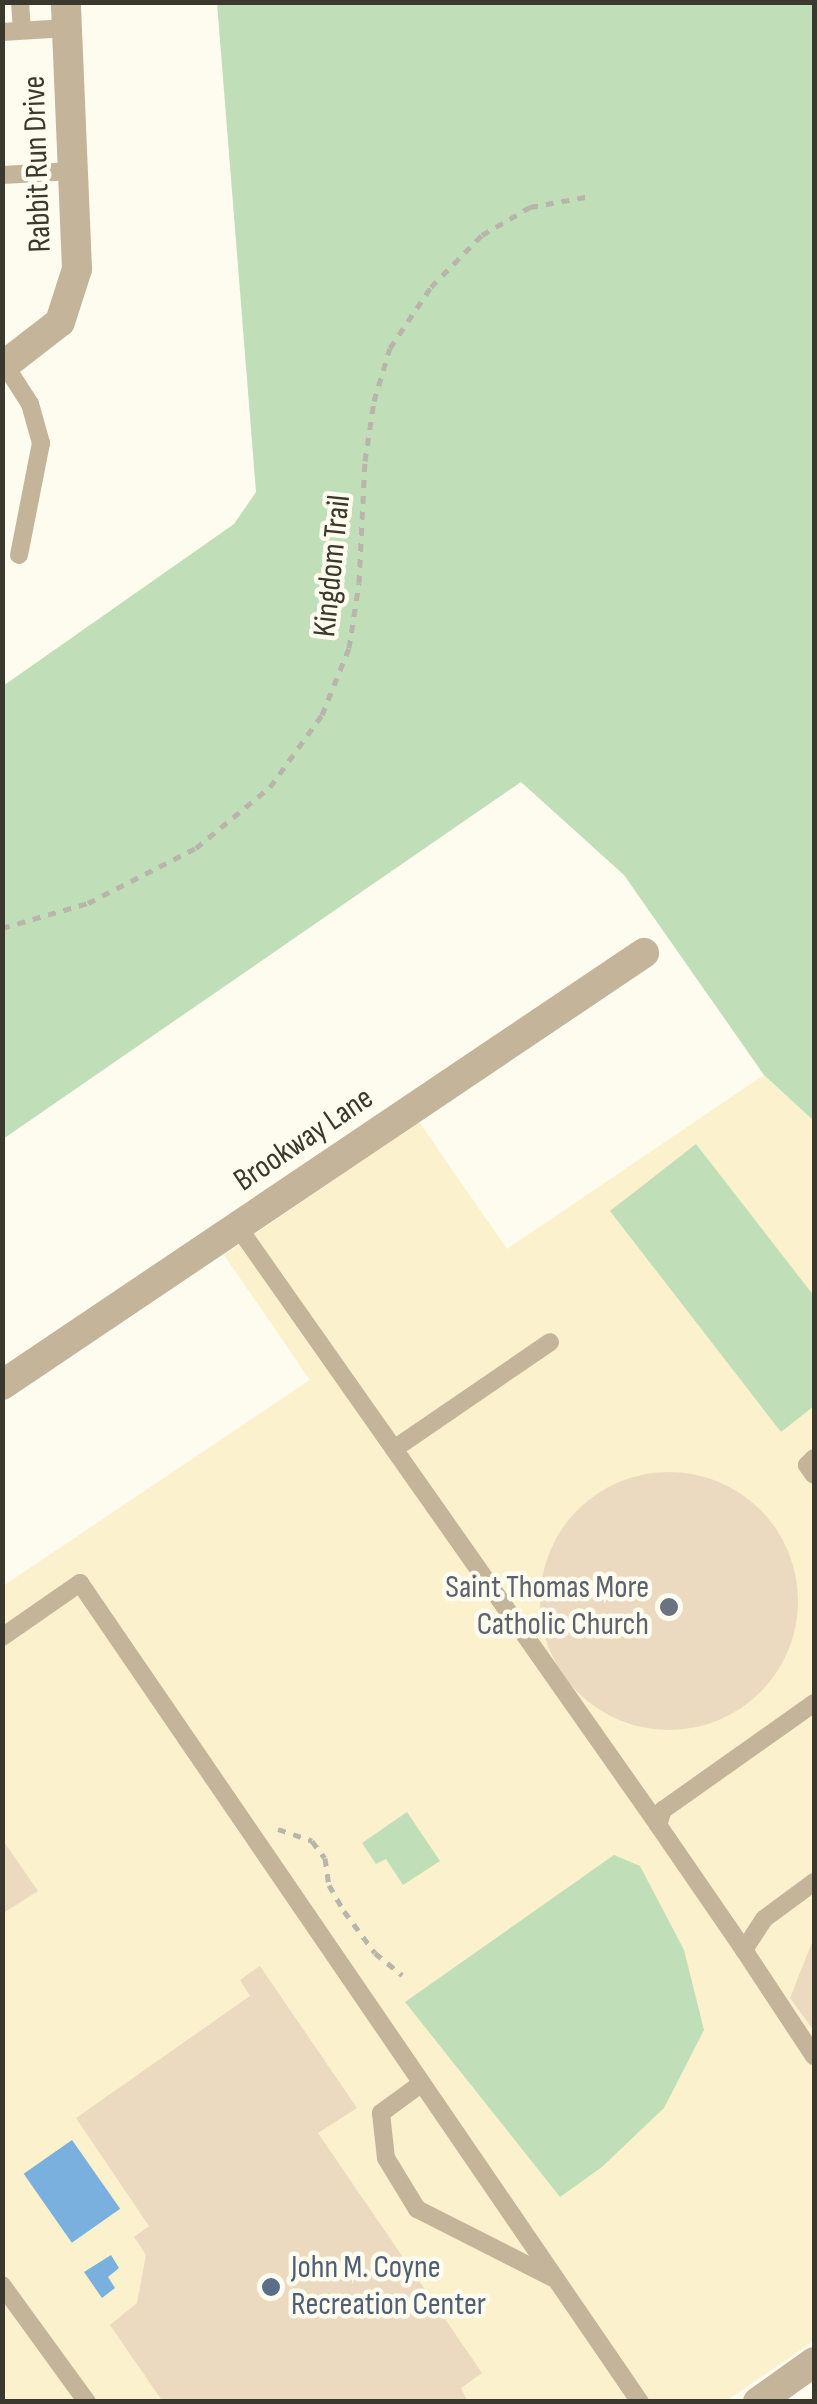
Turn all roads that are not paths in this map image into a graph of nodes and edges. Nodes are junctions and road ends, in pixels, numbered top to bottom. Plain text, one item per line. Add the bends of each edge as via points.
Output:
1 (20, 2) edge
2 (67, 15) edge
3 (12, 31) edge
4 (74, 172) junction
5 (2, 175) edge
6 (8, 363) edge
7 (19, 554) dead end
8 (644, 953) dead end
9 (238, 1227) junction
10 (550, 1342) dead end
11 (2, 1385) edge
12 (394, 1450) junction
13 (814, 1458) edge
14 (814, 1475) edge
15 (2, 1637) edge
16 (814, 1703) edge
17 (658, 1825) junction
18 (814, 1882) edge
19 (744, 1950) junction
20 (814, 2056) edge
21 (422, 2082) junction
22 (558, 2281) junction
23 (2, 2285) edge
24 (814, 2362) edge
25 (87, 2402) edge
26 (640, 2402) edge
27 (758, 2402) edge

1 - 3 lane
2 - 3 lane
2 - 4 street, Rabbit Run Drive
4 - 5 lane
4 - 6 street, Rabbit Run Drive via 77,269 60,322
6 - 7 lane via 41,443
8 - 9 street, Brookway Lane
9 - 11 street, Brookway Lane
9 - 12 lane
10 - 12 lane
12 - 17 lane
13 - 14 lane via 808,1465
15 - 21 lane via 80,1584
16 - 17 lane via 663,1810
17 - 19 lane
18 - 19 lane via 764,1919
19 - 20 lane
21 - 22 lane
21 - 22 lane via 381,2113 386,2158 417,2209
22 - 26 lane
23 - 25 lane
24 - 27 street

